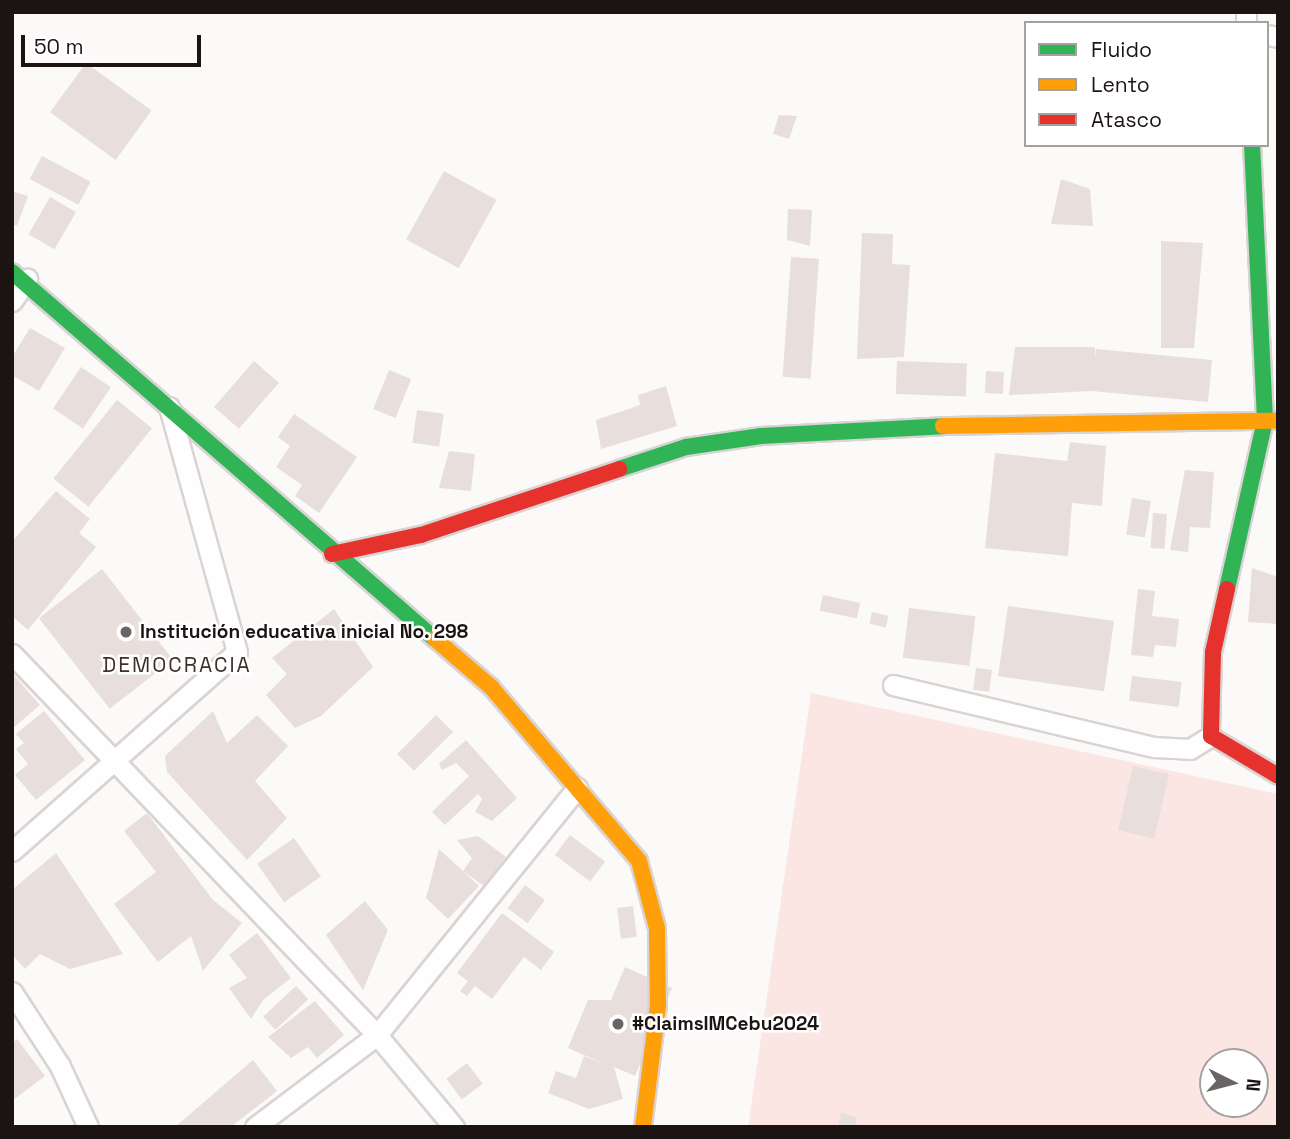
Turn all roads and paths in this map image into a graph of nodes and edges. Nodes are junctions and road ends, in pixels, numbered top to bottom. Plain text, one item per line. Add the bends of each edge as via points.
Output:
1 (1252, 147) edge
2 (19, 276) edge
3 (12, 301) edge
4 (168, 403) junction
5 (1271, 420) edge
6 (332, 554) junction
7 (12, 654) edge
8 (893, 685) dead end
9 (1212, 736) junction
10 (114, 761) junction
11 (1278, 776) edge
12 (577, 788) junction
13 (12, 851) edge
14 (12, 992) edge
15 (377, 1035) junction
16 (88, 1127) edge
17 (256, 1127) edge
18 (454, 1127) edge
19 (643, 1127) edge

1 - 5 street
2 - 3 street
2 - 4 street
4 - 6 street
4 - 10 street via 237,652
5 - 6 street via 824,428 761,436 686,447 421,535
5 - 9 street via 1213,652
6 - 12 street via 491,687
7 - 10 street
8 - 9 street via 1154,747 1190,749
9 - 11 street
10 - 13 street
10 - 15 street
12 - 15 street
12 - 19 street via 639,860 657,928 658,1005
14 - 16 street via 60,1066
15 - 17 street
15 - 18 street

